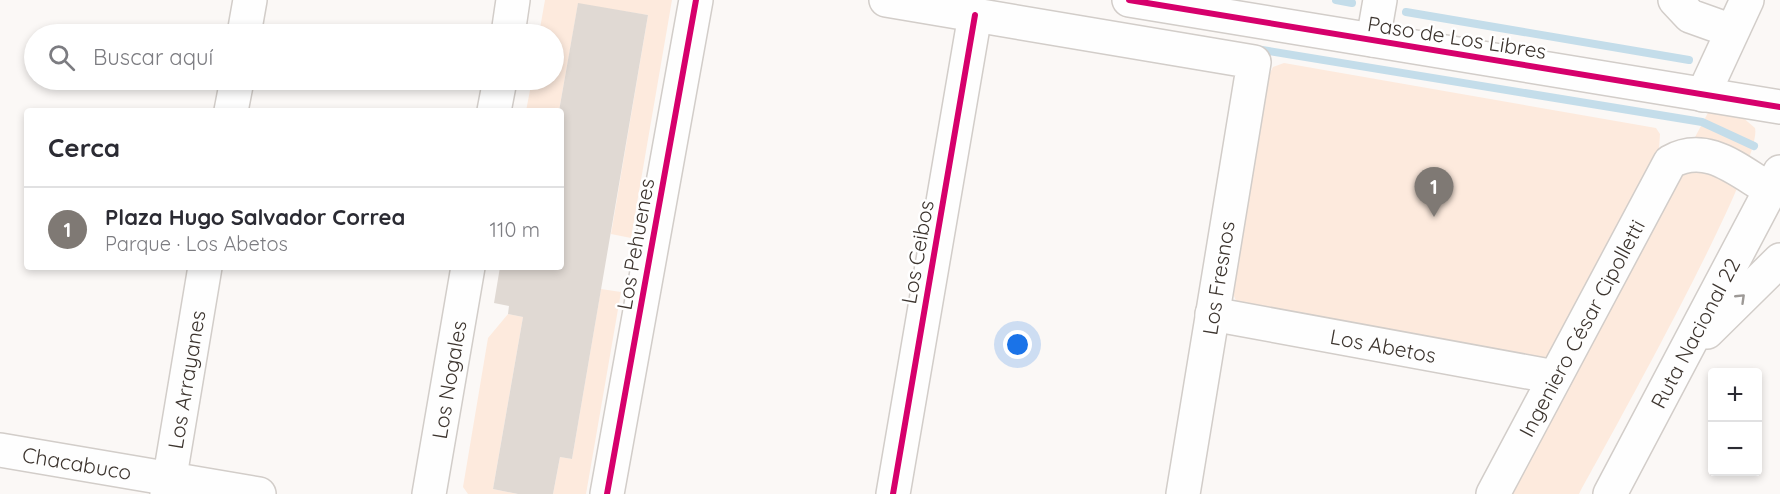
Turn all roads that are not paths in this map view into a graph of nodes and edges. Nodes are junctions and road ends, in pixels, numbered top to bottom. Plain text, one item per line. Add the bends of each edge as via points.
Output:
1 (250, 0) edge
2 (513, 0) edge
3 (696, 0) edge
4 (886, 0) edge
5 (1129, 0) edge
6 (1380, 0) edge
7 (1676, 0) edge
8 (1747, 0) edge
9 (975, 15) junction
10 (246, 24) edge
11 (509, 24) edge
12 (1732, 31) junction
13 (1373, 40) junction
14 (235, 90) edge
15 (498, 90) edge
16 (1703, 94) junction
17 (1780, 107) edge
18 (232, 108) edge
19 (495, 108) edge
20 (1775, 181) edge
21 (1780, 260) edge
22 (205, 270) edge
23 (467, 270) edge
24 (1212, 314) junction
25 (1684, 354) junction
26 (1555, 377) junction
27 (0, 450) edge
28 (169, 486) edge
29 (259, 494) edge
30 (429, 494) edge
31 (607, 494) edge
32 (893, 494) edge
33 (1183, 494) edge
34 (1493, 494) edge
35 (1610, 494) edge

1 - 10 main road
2 - 11 main road
3 - 31 main road, Los Pehuenes
4 - 9 main road
5 - 13 main road, Paso de Los Libres
6 - 13 main road
7 - 12 main road via 1690,16
8 - 12 main road
9 - 24 main road, Los Fresnos via 1254,62
9 - 32 main road, Los Ceibos
12 - 16 main road
13 - 16 main road, Paso de Los Libres
14 - 18 main road
15 - 19 main road
16 - 17 main road, Paso de Los Libres
20 - 25 main road, Ruta Nacional 22
20 - 26 main road, Ingeniero César Cipolletti via 1697,153 1670,162
25 -> 21 main road
22 - 28 main road, Los Arrayanes
23 - 30 main road, Los Nogales
24 - 26 main road, Los Abetos
24 - 33 main road, Los Fresnos
25 - 35 main road, Ruta Nacional 22
26 - 34 main road, Ingeniero César Cipolletti
27 - 28 main road, Chacabuco
28 - 29 main road, Chacabuco

